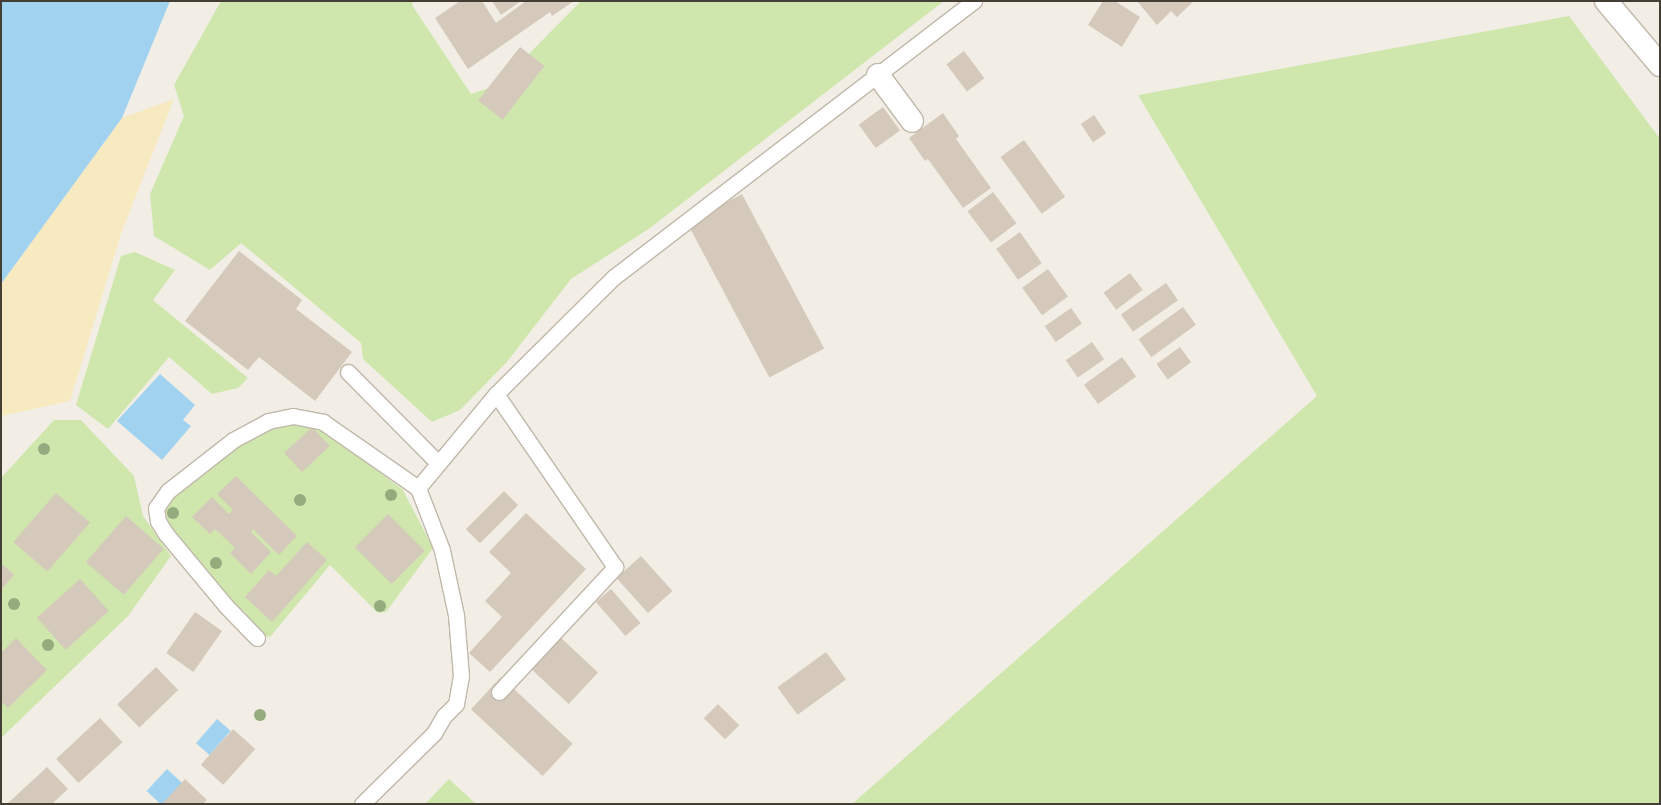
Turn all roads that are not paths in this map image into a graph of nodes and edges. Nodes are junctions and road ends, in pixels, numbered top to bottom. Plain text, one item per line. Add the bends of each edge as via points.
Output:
1 (974, 1) edge
2 (1606, 1) edge
3 (1660, 65) edge
4 (878, 74) junction
5 (912, 121) dead end
6 (348, 372) dead end
7 (496, 394) junction
8 (438, 463) junction
9 (418, 488) junction
10 (257, 638) dead end
11 (500, 692) dead end
12 (362, 804) edge

1 - 4 lane
2 - 3 street
4 - 5 street
4 - 7 lane via 614,278
6 - 8 lane
7 - 8 lane
7 - 11 lane via 615,567
8 - 9 lane
9 - 10 lane via 323,422 293,416 268,421 233,440 168,491 156,508 158,521 226,606
9 - 12 lane via 442,550 456,615 461,676 456,704 444,716 434,733

